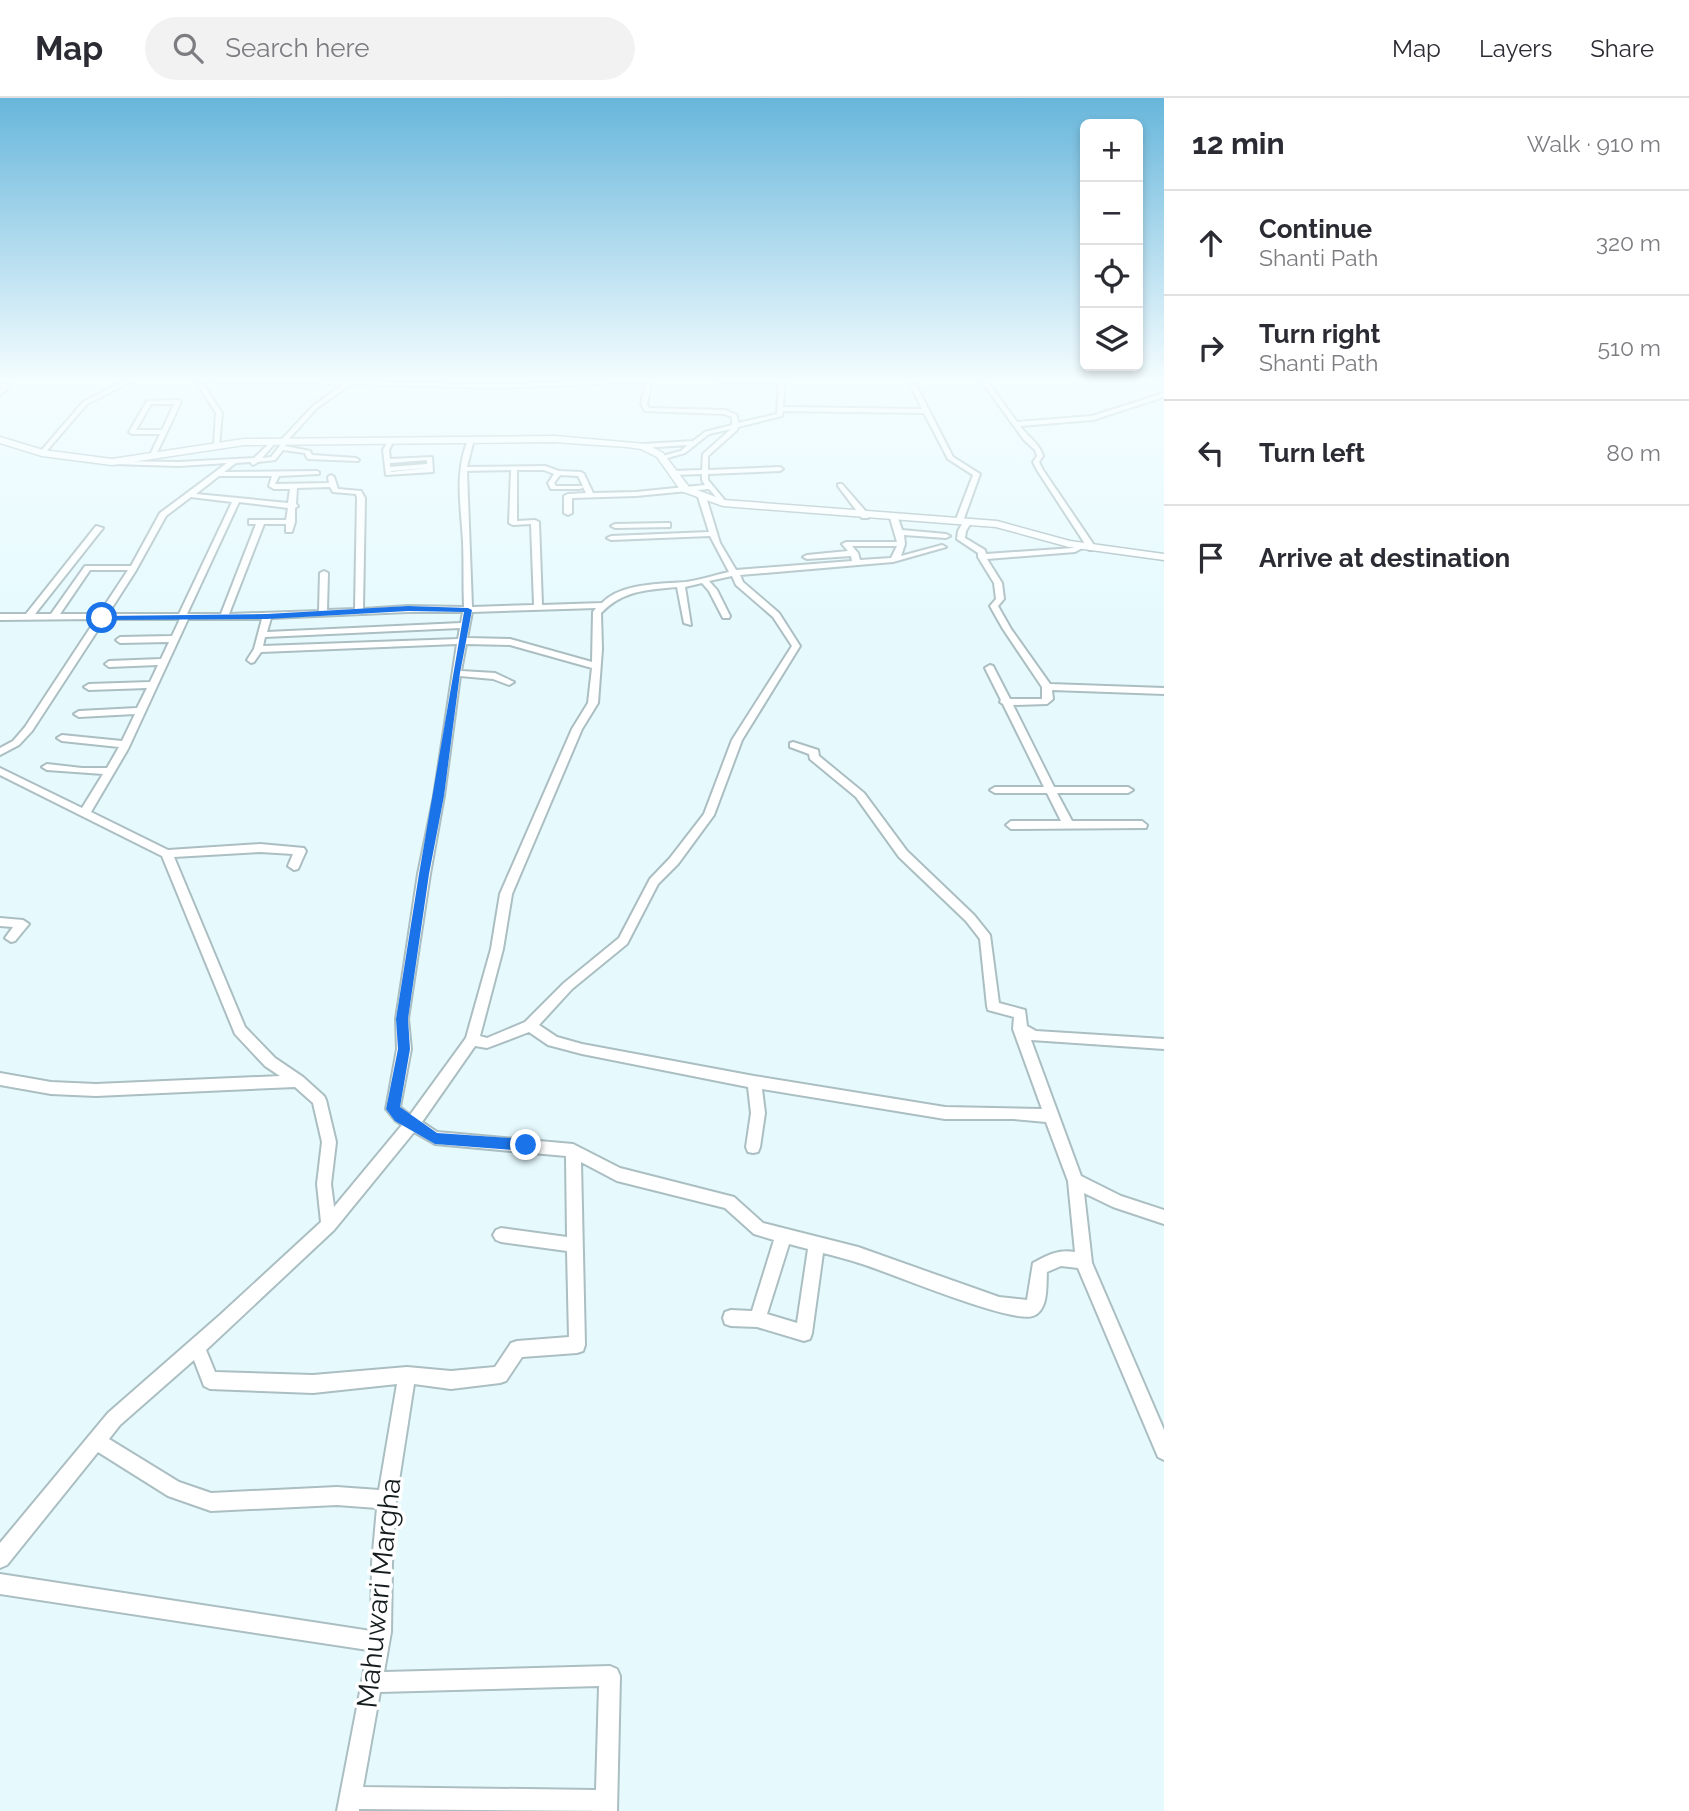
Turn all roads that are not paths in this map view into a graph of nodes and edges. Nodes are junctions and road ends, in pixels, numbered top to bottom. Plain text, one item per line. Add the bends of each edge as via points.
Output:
1 (88, 459) edge
2 (136, 459) edge
3 (265, 459) edge
4 (317, 459) edge
5 (386, 459) edge
6 (423, 459) edge
7 (429, 459) edge
8 (466, 459) edge
9 (665, 459) edge
10 (705, 459) edge
11 (952, 459) edge
12 (1038, 459) edge
13 (256, 460) junction
14 (356, 460) dead end
15 (112, 462) junction
16 (233, 462) junction
17 (386, 465) junction
18 (499, 468) junction
19 (514, 468) junction
20 (463, 469) junction
21 (780, 469) dead end
22 (704, 472) junction
23 (317, 473) dead end
24 (558, 473) junction
25 (673, 473) junction
26 (220, 474) junction
27 (243, 474) junction
28 (277, 474) junction
29 (496, 481) dead end
30 (840, 485) dead end
31 (294, 486) junction
32 (709, 487) junction
33 (685, 489) junction
34 (589, 491) junction
35 (190, 495) junction
36 (702, 497) junction
37 (236, 501) junction
38 (723, 503) junction
39 (294, 506) junction
40 (568, 513) dead end
41 (533, 514) dead end
42 (662, 515) dead end
43 (513, 516) junction
44 (865, 516) junction
45 (894, 518) junction
46 (252, 522) dead end
47 (261, 522) junction
48 (963, 522) junction
49 (667, 525) junction
50 (615, 526) dead end
51 (99, 528) dead end
52 (900, 532) junction
53 (712, 534) junction
54 (671, 536) junction
55 (946, 536) dead end
56 (611, 538) dead end
57 (901, 544) junction
58 (800, 547) dead end
59 (942, 547) dead end
60 (1087, 547) junction
61 (854, 553) junction
62 (807, 557) junction
63 (982, 557) junction
64 (1164, 557) edge
65 (893, 560) junction
66 (857, 564) junction
67 (133, 568) junction
68 (809, 569) junction
69 (324, 573) dead end
70 (735, 573) junction
71 (704, 580) junction
72 (680, 584) junction
73 (604, 605) junction
74 (538, 607) junction
75 (468, 610) junction
76 (355, 612) junction
77 (324, 614) junction
78 (224, 616) junction
79 (267, 616) junction
80 (726, 616) dead end
81 (0, 617) edge
82 (184, 617) junction
83 (28, 618) junction
84 (53, 618) junction
85 (102, 618) junction
86 (688, 623) dead end
87 (467, 625) junction
88 (346, 631) junction
89 (263, 635) junction
90 (175, 639) junction
91 (120, 640) dead end
92 (463, 641) junction
93 (342, 645) junction
94 (258, 649) junction
95 (251, 660) dead end
96 (164, 662) junction
97 (108, 664) dead end
98 (596, 666) junction
99 (990, 668) dead end
100 (456, 673) junction
101 (509, 682) dead end
102 (154, 685) junction
103 (89, 687) dead end
104 (1047, 687) junction
105 (1164, 691) edge
106 (1005, 702) junction
107 (142, 711) junction
108 (79, 714) dead end
109 (62, 738) dead end
110 (124, 744) junction
111 (793, 745) dead end
112 (0, 752) edge
113 (47, 766) dead end
114 (0, 771) edge
115 (109, 771) junction
116 (1051, 789) junction
117 (995, 790) dead end
118 (1128, 790) dead end
119 (85, 812) junction
120 (1011, 825) dead end
121 (1068, 825) junction
122 (1142, 825) dead end
123 (167, 854) junction
124 (294, 866) dead end
125 (0, 922) edge
126 (11, 937) dead end
127 (530, 1026) junction
128 (1020, 1030) junction
129 (472, 1040) junction
130 (1164, 1044) edge
131 (0, 1079) edge
132 (298, 1081) junction
133 (754, 1082) junction
134 (1053, 1116) junction
135 (412, 1124) junction
136 (753, 1147) dead end
137 (573, 1150) junction
138 (1075, 1181) junction
139 (1164, 1217) edge
140 (329, 1225) junction
141 (784, 1234) junction
142 (501, 1235) dead end
143 (817, 1244) junction
144 (574, 1245) junction
145 (1084, 1263) junction
146 (731, 1318) dead end
147 (757, 1319) junction
148 (196, 1346) junction
149 (407, 1375) junction
150 (98, 1442) junction
151 (1164, 1451) edge
152 (387, 1500) junction
153 (0, 1558) edge
154 (0, 1584) edge
155 (379, 1642) junction
156 (374, 1682) junction
157 (349, 1805) edge
158 (606, 1806) edge

1 - 15 street
2 - 15 street
3 - 13 street
4 - 14 street
5 - 17 street
6 - 17 street
7 - 17 street via 431,471 387,474
8 - 20 street
9 - 25 street
10 - 22 street
11 - 48 street via 977,474
12 - 60 street via 1036,463
13 - 16 street
13 - 27 street
15 - 16 street
16 - 26 street
18 - 19 street
18 - 20 street
18 - 29 street
19 - 24 street via 545,468
19 - 43 street
20 - 75 street
21 - 22 street
22 - 25 street
22 - 32 street
23 - 28 street
24 - 34 street via 581,474
24 - 34 street via 553,488
25 - 33 street
26 - 27 street
26 - 35 street
27 - 28 street
28 - 31 street via 271,485
30 - 44 street
31 - 39 street
31 - 76 street via 359,492
32 - 33 street
32 - 38 street
33 - 34 street
33 - 36 street
34 - 40 street via 568,496
35 - 37 street
35 - 67 street via 163,515
36 - 38 street
36 - 53 street
37 - 39 street
37 - 82 street
38 - 44 street
39 - 47 street via 290,526
41 - 43 street
42 - 49 street
43 - 74 street via 513,523 535,522
44 - 45 street
45 - 48 street
45 - 52 street
46 - 47 street
47 - 78 street
48 - 60 street via 1009,527
48 - 63 street via 961,539 978,548
49 - 50 street
49 - 54 street
51 - 83 street
52 - 55 street
52 - 57 street
53 - 54 street
53 - 70 street
54 - 56 street
57 - 61 street via 846,544
57 - 65 street
58 - 62 street
59 - 65 street
60 - 63 street
60 - 64 street
61 - 62 street
61 - 66 street
62 - 68 street
63 - 104 street via 998,583 1000,599 994,606
65 - 66 street
66 - 68 street
67 - 84 street via 88,568
67 - 85 street
68 - 70 street
69 - 77 street
70 - 71 street
70 - 127 street via 739,583 786,627 796,646 792,655 737,740 709,815 654,882 623,941 568,986
71 - 72 street
71 - 80 street
72 - 73 street via 625,592
72 - 86 street
73 - 74 street
73 - 98 street via 597,612
74 - 75 street
75 - 76 street
75 - 87 street
76 - 77 street
76 - 88 street
77 - 79 street
78 - 79 street
78 - 82 street
79 - 89 street
81 - 83 street
82 - 85 street
82 - 90 street
83 - 84 street
84 - 85 street
85 - 112 street via 29,729
87 - 88 street
87 - 92 street
88 - 89 street
88 - 93 street
89 - 94 street
90 - 91 street
90 - 96 street
92 - 93 street
92 - 98 street via 522,644
92 - 100 street
93 - 94 street
94 - 95 street
96 - 97 street
96 - 102 street
98 - 129 street via 593,703 577,729 506,894 497,949
99 - 106 street
100 - 101 street via 495,676
100 - 135 street via 402,1019 404,1049 393,1109
102 - 103 street
102 - 107 street
104 - 105 street
104 - 106 street via 1045,702
106 - 116 street
107 - 108 street
107 - 110 street
109 - 110 street
110 - 115 street
111 - 128 street via 814,752 814,758 860,795 903,854 986,938 993,1006 1020,1014
113 - 115 street
114 - 119 street
115 - 119 street
116 - 117 street
116 - 118 street
116 - 121 street
119 - 123 street
120 - 121 street
121 - 122 street
123 - 124 street via 260,848 300,851
123 - 132 street via 240,1030 270,1062
125 - 126 street via 23,924
127 - 129 street via 487,1043
127 - 133 street via 553,1041 582,1049
128 - 130 street via 1035,1036
128 - 134 street
129 - 135 street
131 - 132 street via 96,1090
132 - 140 street via 319,1100 329,1142 324,1184
133 - 134 street via 945,1113
133 - 136 street via 758,1113
134 - 138 street
135 - 137 street via 435,1138
135 - 140 street
137 - 141 street via 617,1174 729,1202 760,1229
137 - 144 street
138 - 139 street
138 - 145 street
140 - 148 street
141 - 143 street
141 - 147 street
142 - 144 street
143 - 145 street via 999,1305 1031,1309 1037,1301 1039,1268 1070,1256
143 - 147 street via 804,1332
144 - 149 street via 577,1345 517,1349 500,1376 451,1380
145 - 151 street
146 - 147 street
148 - 149 street via 211,1380 313,1384
148 - 150 street via 114,1419
149 - 152 street, Mahuwari Margha
150 - 152 street via 174,1490 211,1502 337,1496
150 - 153 street
152 - 155 street, Mahuwari Margha
154 - 155 street
155 - 156 street, Mahuwari Margha
156 - 157 street, Mahuwari Margha
156 - 158 street via 610,1676
157 - 158 street

